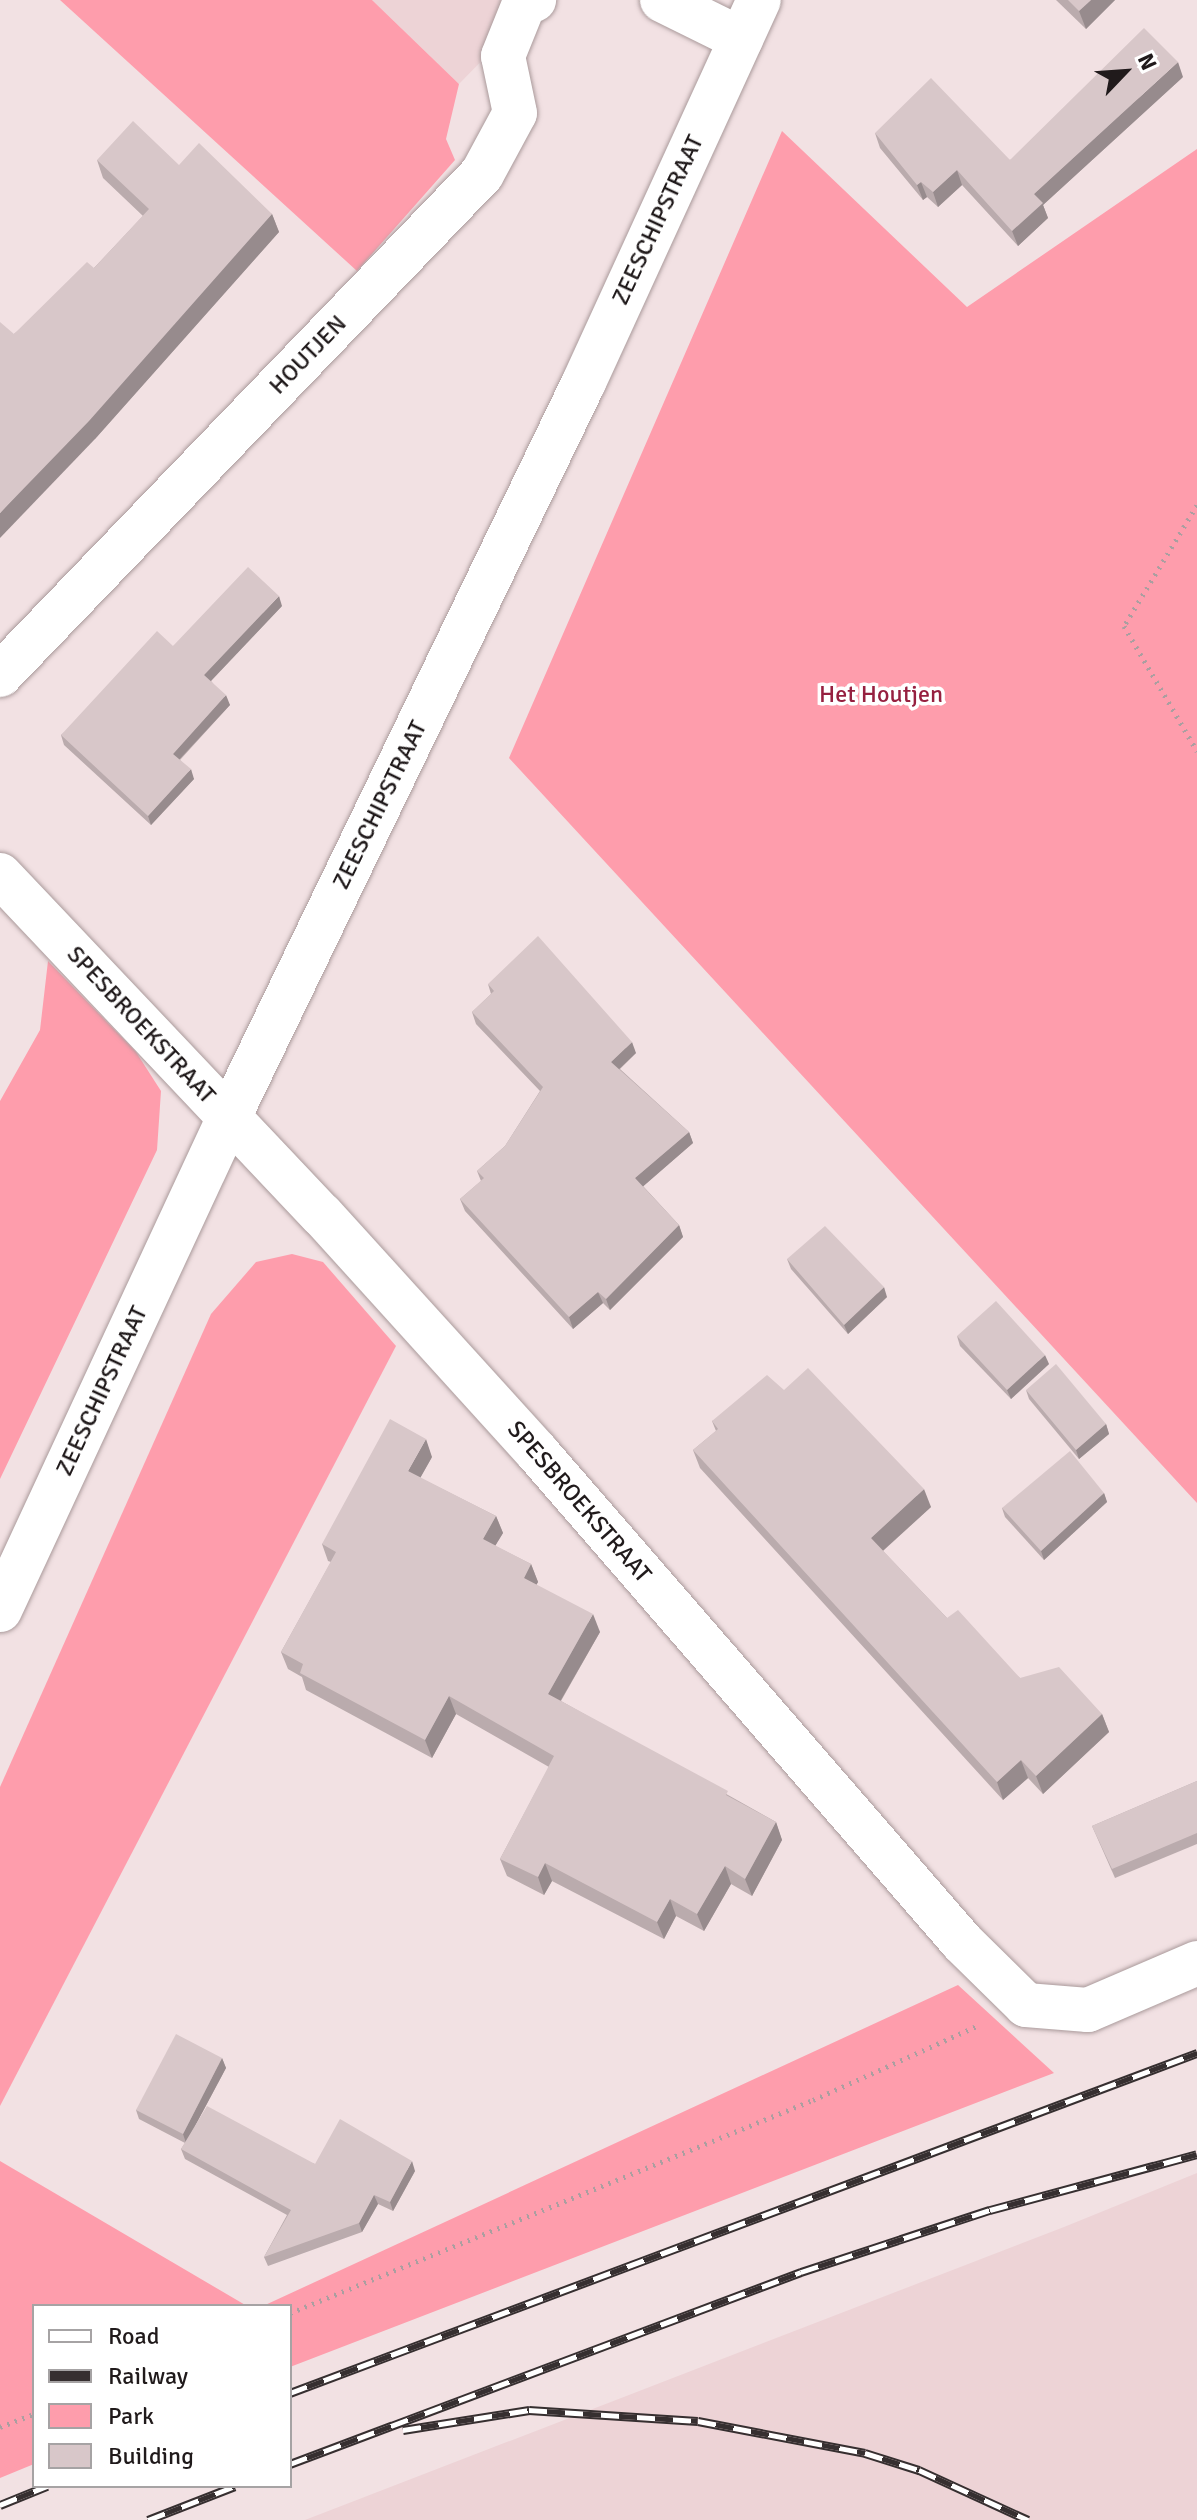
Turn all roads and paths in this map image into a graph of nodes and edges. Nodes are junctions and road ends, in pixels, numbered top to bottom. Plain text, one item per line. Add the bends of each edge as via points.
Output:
1 (534, 0) edge
2 (662, 0) edge
3 (759, 0) edge
4 (741, 39) junction
5 (1197, 505) edge
6 (0, 675) edge
7 (1197, 751) edge
8 (0, 875) edge
9 (229, 1117) junction
10 (0, 1610) edge
11 (1197, 1963) edge
12 (1026, 2005) junction
13 (292, 2312) edge
14 (32, 2415) edge
15 (0, 2427) edge

1 - 6 street, HOUTJEN via 524,4 503,56 515,113 482,174
2 - 4 street
3 - 4 street, ZEESCHIPSTRAAT
4 - 9 street, ZEESCHIPSTRAAT via 584,382
5 - 7 path via 1124,626
8 - 9 street, SPESBROEKSTRAAT
9 - 10 street, ZEESCHIPSTRAAT
9 - 12 street, SPESBROEKSTRAAT via 536,1451 962,1942
11 - 12 street via 1088,2010
12 - 13 path via 813,2100
14 - 15 path

